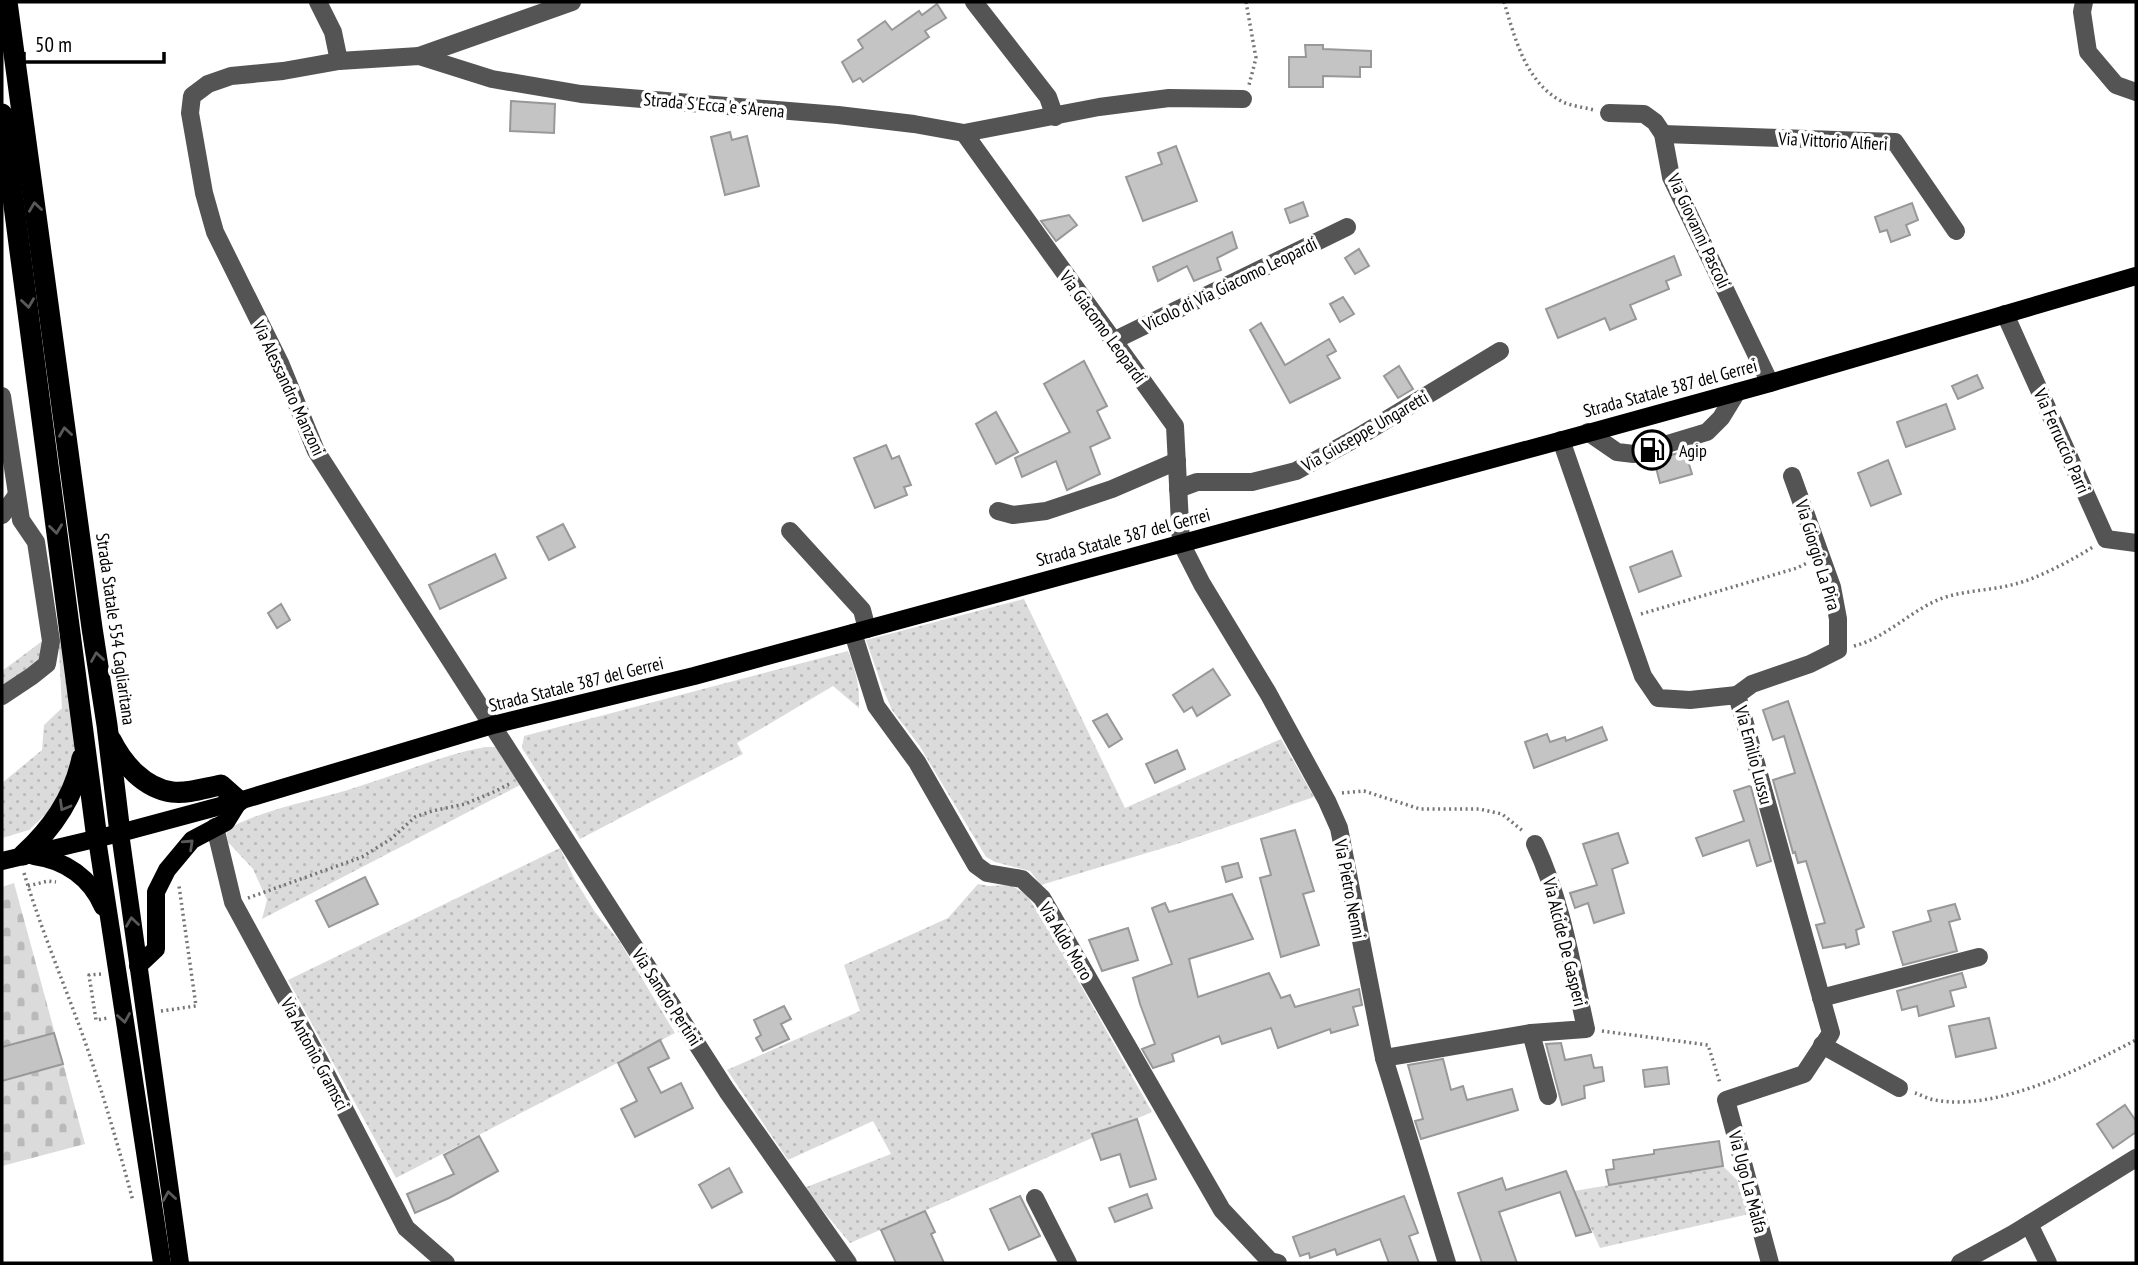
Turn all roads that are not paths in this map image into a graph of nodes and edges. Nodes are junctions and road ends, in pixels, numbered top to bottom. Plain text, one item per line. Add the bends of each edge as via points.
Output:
1 (6, 2) edge
2 (318, 2) edge
3 (572, 2) edge
4 (974, 2) edge
5 (2084, 2) edge
6 (419, 56) junction
7 (339, 61) junction
8 (2136, 92) edge
9 (192, 96) joint
10 (1243, 99) road end
11 (1609, 113) road end
12 (2, 114) edge
13 (1055, 117) junction
14 (964, 133) junction
15 (1663, 134) junction
16 (1347, 227) dead end
17 (1956, 231) dead end
18 (2136, 276) edge
19 (2005, 314) junction
20 (1113, 341) junction
21 (1500, 351) dead end
22 (1770, 383) junction
23 (1737, 391) junction
24 (2, 396) edge
25 (1588, 432) junction
26 (1561, 440) junction
27 (1177, 461) junction
28 (1792, 476) dead end
29 (1178, 489) junction
30 (17, 495) junction
31 (998, 511) dead end
32 (2, 515) edge
33 (790, 531) dead end
34 (1181, 543) junction
35 (2136, 543) edge
36 (860, 631) junction
37 (1737, 695) junction
38 (2, 696) edge
39 (107, 725) junction
40 (493, 725) junction
41 (84, 746) junction
42 (239, 801) junction
43 (215, 827) junction
44 (120, 833) junction
45 (97, 839) junction
46 (1535, 844) road end
47 (23, 855) junction
48 (2, 861) edge
49 (109, 926) junction
50 (1979, 957) dead end
51 (138, 966) junction
52 (1821, 998) junction
53 (1531, 1033) junction
54 (1822, 1045) junction
55 (1384, 1058) junction
56 (1899, 1088) road end
57 (1548, 1096) dead end
58 (1726, 1100) joint
59 (2136, 1158) edge
60 (1035, 1198) dead end
61 (2029, 1224) junction
62 (162, 1263) edge
63 (180, 1263) edge
64 (446, 1263) edge
65 (848, 1263) edge
66 (1068, 1263) edge
67 (1278, 1263) edge
68 (1447, 1263) edge
69 (1770, 1263) edge
70 (1960, 1263) edge
71 (2048, 1263) edge

39 -> 1 highway, Strada Statale 554 Cagliaritana
2 - 7 street via 333,32
3 - 6 street
4 - 13 street via 1048,97
5 - 8 street via 2088,52 2116,85
6 - 7 street, Strada S'Ecca 'e s'Arena
6 - 14 street, Strada S'Ecca 'e s'Arena via 492,79 581,94 838,115
7 - 9 street, Strada S'Ecca 'e s'Arena via 231,76
9 - 40 street, Via Alessandro Manzoni via 190,113 215,232 280,363 316,451
10 - 13 street, Strada S'Ecca 'e s'Arena via 1169,98
11 - 15 street via 1644,114
12 -> 41 highway
13 - 14 street, Strada S'Ecca 'e s'Arena
14 - 20 street, Via Giacomo Leopardi
15 - 17 street, Via Vittorio Alfieri via 1895,142
15 - 22 street, Via Giovanni Pascoli via 1671,177
16 - 20 street, Vicolo di Via Giacomo Leopardi
18 - 19 main road, Strada Statale 387 del Gerrei
19 - 22 main road, Strada Statale 387 del Gerrei
19 - 35 street, Via Ferruccio Parri via 2106,539
20 - 27 street, Via Giacomo Leopardi via 1174,426
21 - 29 street, Via Giuseppe Ungaretti via 1296,471 1252,482 1198,482
22 - 23 main road, Strada Statale 387 del Gerrei
23 - 25 main road, Strada Statale 387 del Gerrei
23 - 25 street via 1707,432 1634,454 1617,452
24 - 30 street
25 - 26 main road, Strada Statale 387 del Gerrei
26 - 34 main road, Strada Statale 387 del Gerrei
26 - 37 street, Via Emilio Lussu via 1643,676 1658,698
27 - 29 street, Via Giacomo Leopardi
27 - 31 street via 1046,511 1013,515
28 - 37 street, Via Giorgio La Pira via 1832,587 1839,650 1752,684
29 - 34 street, Via Giacomo Leopardi
30 - 32 street
30 - 38 street via 20,520 36,542 51,641 47,664
33 - 36 street, Via Aldo Moro via 862,610
34 - 36 main road, Strada Statale 387 del Gerrei
34 - 55 street, Via Pietro Nenni via 1339,828
36 - 40 main road, Strada Statale 387 del Gerrei
36 - 67 street, Via Aldo Moro via 876,706 917,762 976,865 987,873 1022,879 1042,898 1222,1210 1270,1261
37 - 52 street, Via Emilio Lussu
39 - 42 highway via 117,752 145,781 171,792 221,785
39 - 44 highway, Strada Statale 554 Cagliaritana
40 - 42 main road, Strada Statale 387 del Gerrei
40 - 65 street, Via Sandro Pertini via 727,1091
41 - 45 highway
41 -> 47 highway via 62,809
42 - 43 main road via 226,822
42 - 44 main road, Strada Statale 387 del Gerrei
51 -> 43 main road via 156,949 156,892 167,870 192,840
43 - 64 street, Via Antonio Gramsci via 233,902 406,1228
44 - 45 main road, Strada Statale 387 del Gerrei
51 -> 44 main road, Strada Statale 554 Cagliaritana
45 - 47 main road, Strada Statale 387 del Gerrei
45 - 49 main road
46 - 53 street, Via Alcide De Gasperi via 1563,921 1586,1029
47 - 48 main road, Strada Statale 387 del Gerrei
47 - 49 main road via 50,859 84,879 100,900
49 -> 62 main road
50 - 52 street
63 -> 51 main road, Strada Statale 554 Cagliaritana
52 - 54 street, Via Emilio Lussu via 1831,1033
53 - 55 street, Via Alcide De Gasperi
53 - 57 street
54 - 56 street
54 - 58 street, Via Emilio Lussu via 1804,1073
55 - 68 street, Via Pietro Nenni
58 - 69 street, Via Ugo La Malfa
59 - 61 street
60 - 66 street
61 - 70 street
61 - 71 street

